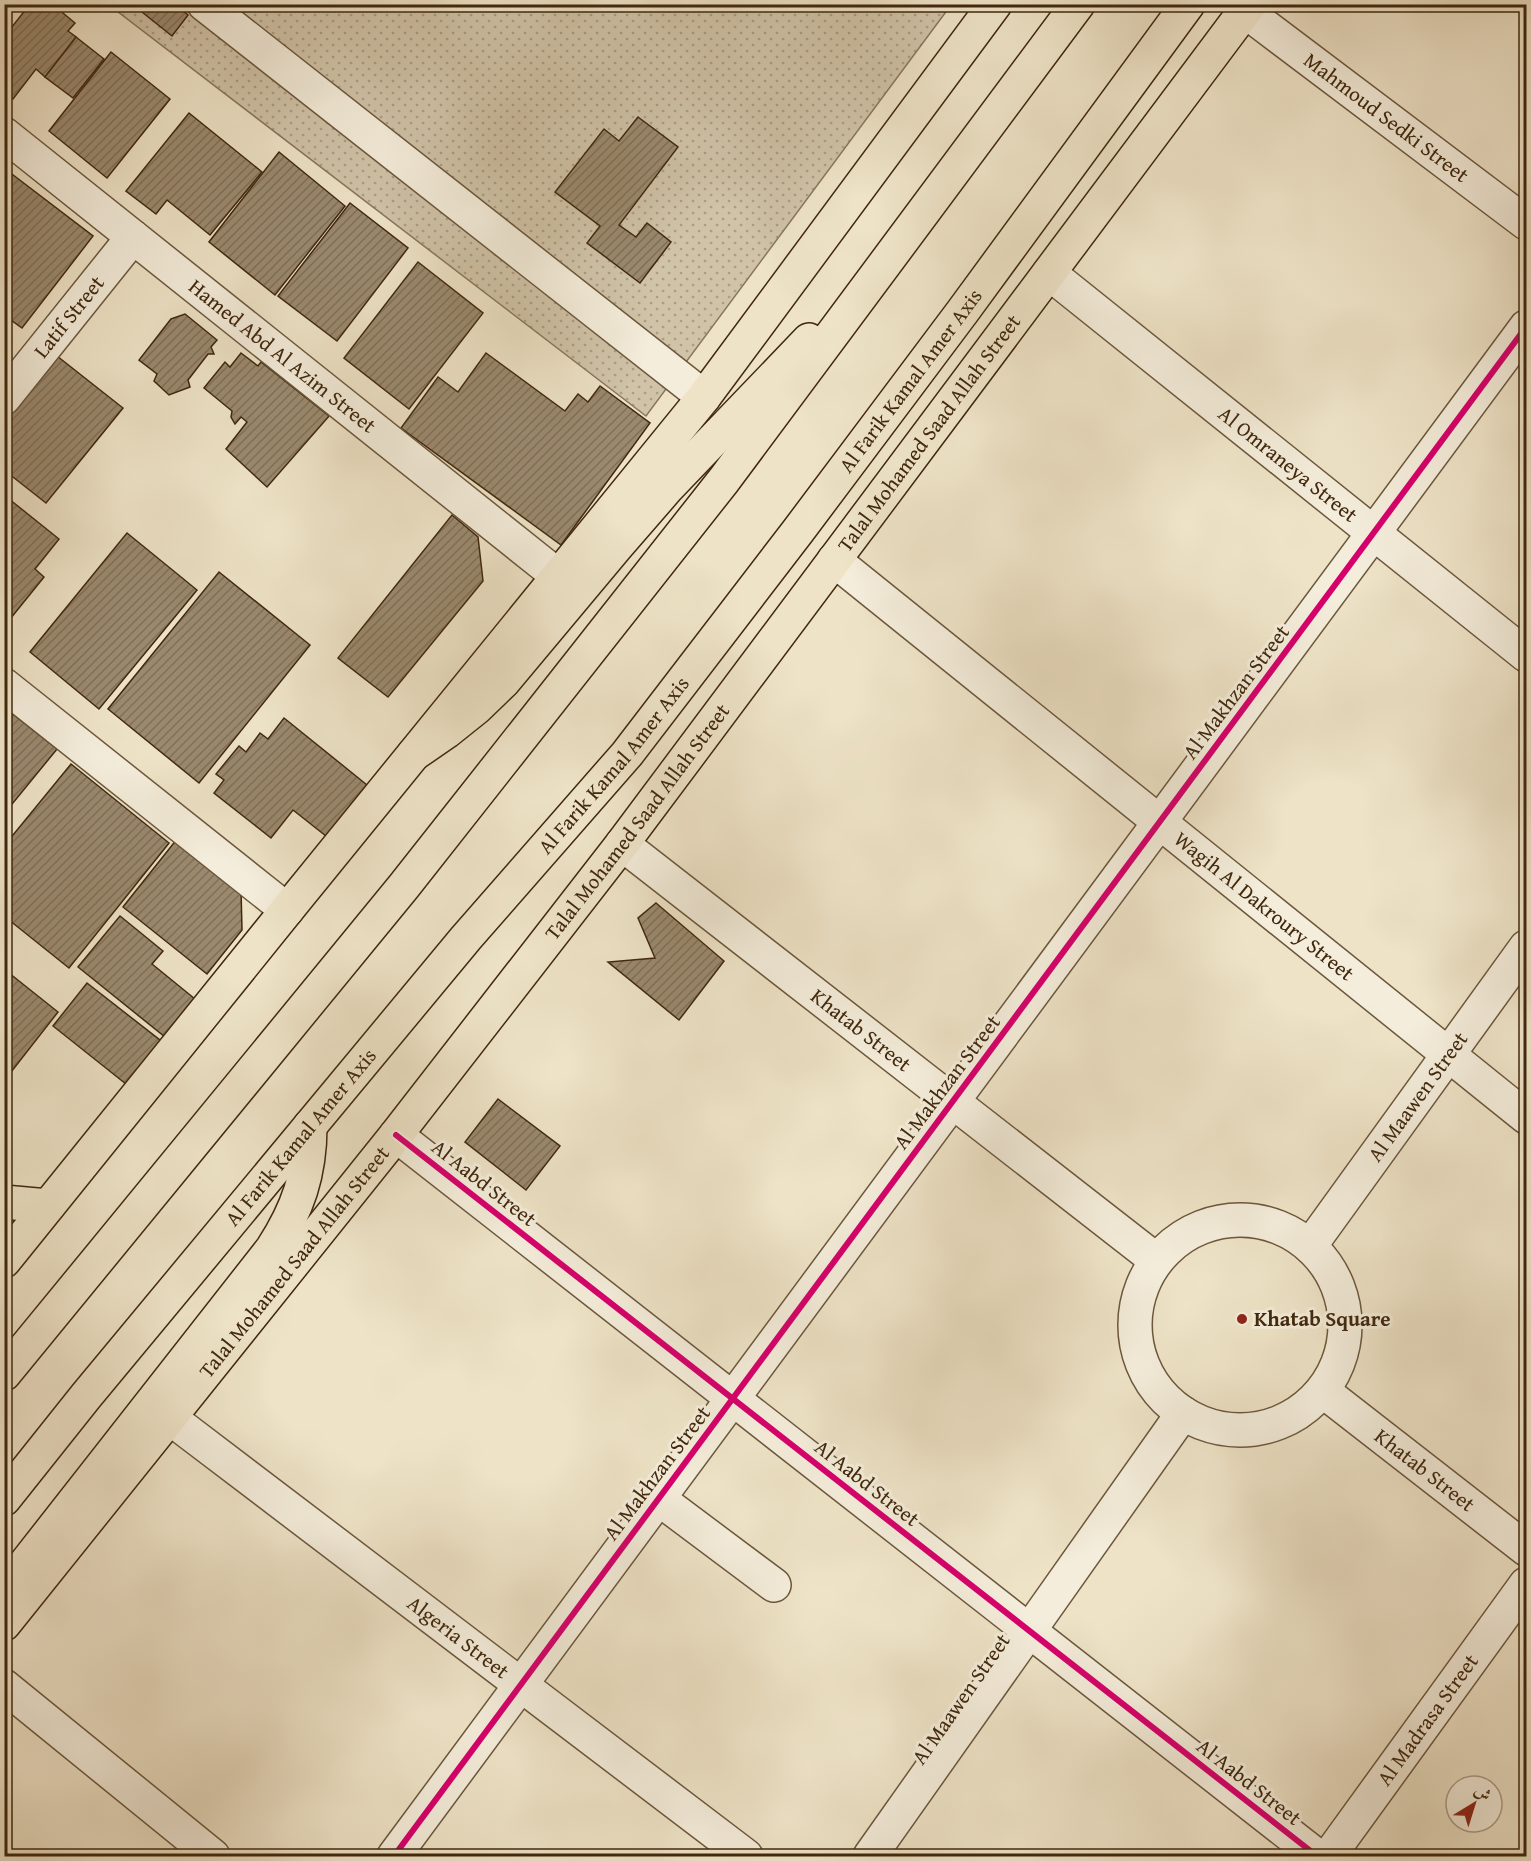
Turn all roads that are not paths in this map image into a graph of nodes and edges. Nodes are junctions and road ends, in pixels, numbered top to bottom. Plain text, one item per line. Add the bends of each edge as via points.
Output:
1 (204, 4) edge
2 (995, 4) edge
3 (1078, 4) edge
4 (1188, 4) edge
5 (1248, 8) edge
6 (4, 134) edge
7 (1527, 223) edge
8 (133, 237) junction
9 (889, 260) junction
10 (1049, 273) junction
11 (1527, 327) edge
12 (704, 397) junction
13 (4, 398) edge
14 (1374, 533) junction
15 (834, 560) junction
16 (558, 576) junction
17 (1527, 655) edge
18 (4, 685) edge
19 (414, 754) junction
20 (1160, 822) junction
21 (622, 844) junction
22 (287, 910) junction
23 (1527, 947) edge
24 (1449, 1054) junction
25 (952, 1102) junction
26 (1527, 1117) edge
27 (310, 1126) junction
28 (396, 1135) junction
29 (4, 1202) edge
30 (48, 1206) junction
31 (1310, 1246) junction
32 (1156, 1260) junction
33 (4, 1261) edge
34 (4, 1374) edge
35 (1323, 1391) junction
36 (733, 1398) junction
37 (1183, 1413) junction
38 (170, 1418) junction
39 (4, 1499) edge
40 (659, 1499) junction
41 (1527, 1549) edge
42 (1527, 1584) edge
43 (774, 1585) dead end
44 (4, 1591) edge
45 (4, 1624) edge
46 (1029, 1631) junction
47 (522, 1684) junction
48 (4, 1686) edge
49 (213, 1857) edge
50 (393, 1857) edge
51 (746, 1857) edge
52 (870, 1857) edge
53 (1317, 1857) edge
54 (1329, 1857) edge

1 - 12 street
2 - 12 main road
3 - 9 main road
4 - 27 main road, Al Farik Kamal Amer Axis via 913,378 627,754 466,938
5 - 7 street, Mahmoud Sedki Street
5 - 10 main road, Talal Mohamed Saad Allah Street
6 - 8 street, Hamed Abd Al Azim Street
8 - 13 street, Latif Street
8 - 16 street, Hamed Abd Al Azim Street
9 - 19 main road via 668,487 504,681 476,708
9 - 34 main road via 724,480 412,876
10 - 14 street, Al Omraneya Street
10 - 15 main road, Talal Mohamed Saad Allah Street
11 - 14 street, Al Makhzan Street
12 - 16 main road
14 - 17 street, Al Omraneya Street
14 - 20 street, Al Makhzan Street
15 - 20 street, Wagih Al Dakroury Street
15 - 21 main road, Talal Mohamed Saad Allah Street
16 - 19 main road
18 - 22 street
19 - 22 main road
20 - 24 street, Wagih Al Dakroury Street
20 - 25 street, Al Makhzan Street
21 - 25 street, Khatab Street
21 - 28 main road, Talal Mohamed Saad Allah Street
22 - 30 main road
23 - 24 street, Al Maawen Street
24 - 26 street, Wagih Al Dakroury Street
24 - 31 street, Al Maawen Street
25 - 32 street, Khatab Street
25 - 36 street, Al Makhzan Street
27 - 39 main road, Al Farik Kamal Amer Axis
27 - 44 main road via 302,1191 284,1231
28 - 36 street, Al Aabd Street
28 - 38 main road, Talal Mohamed Saad Allah Street
29 - 30 main road
30 - 33 main road
31 - 32 street via 1286,1230 1258,1221 1230,1219 1202,1226 1176,1240
31 - 35 street via 1328,1266 1345,1316 1344,1343 1337,1368
32 - 37 street via 1141,1286 1135,1314 1136,1343 1144,1370 1160,1395
35 - 37 street via 1282,1422 1257,1429 1231,1430 1206,1425
35 - 41 street, Khatab Street
36 - 40 street, Al Makhzan Street
36 - 46 street, Al Aabd Street
37 - 46 street, Al Maawen Street
38 - 45 main road, Talal Mohamed Saad Allah Street
38 - 47 street, Algeria Street
40 - 43 street
40 - 47 street, Al Makhzan Street
42 - 54 street, Al Madrasa Street
46 - 52 street, Al Maawen Street
46 - 53 street, Al Aabd Street
47 - 50 street, Al Makhzan Street
47 - 51 street, Algeria Street
48 - 49 street

